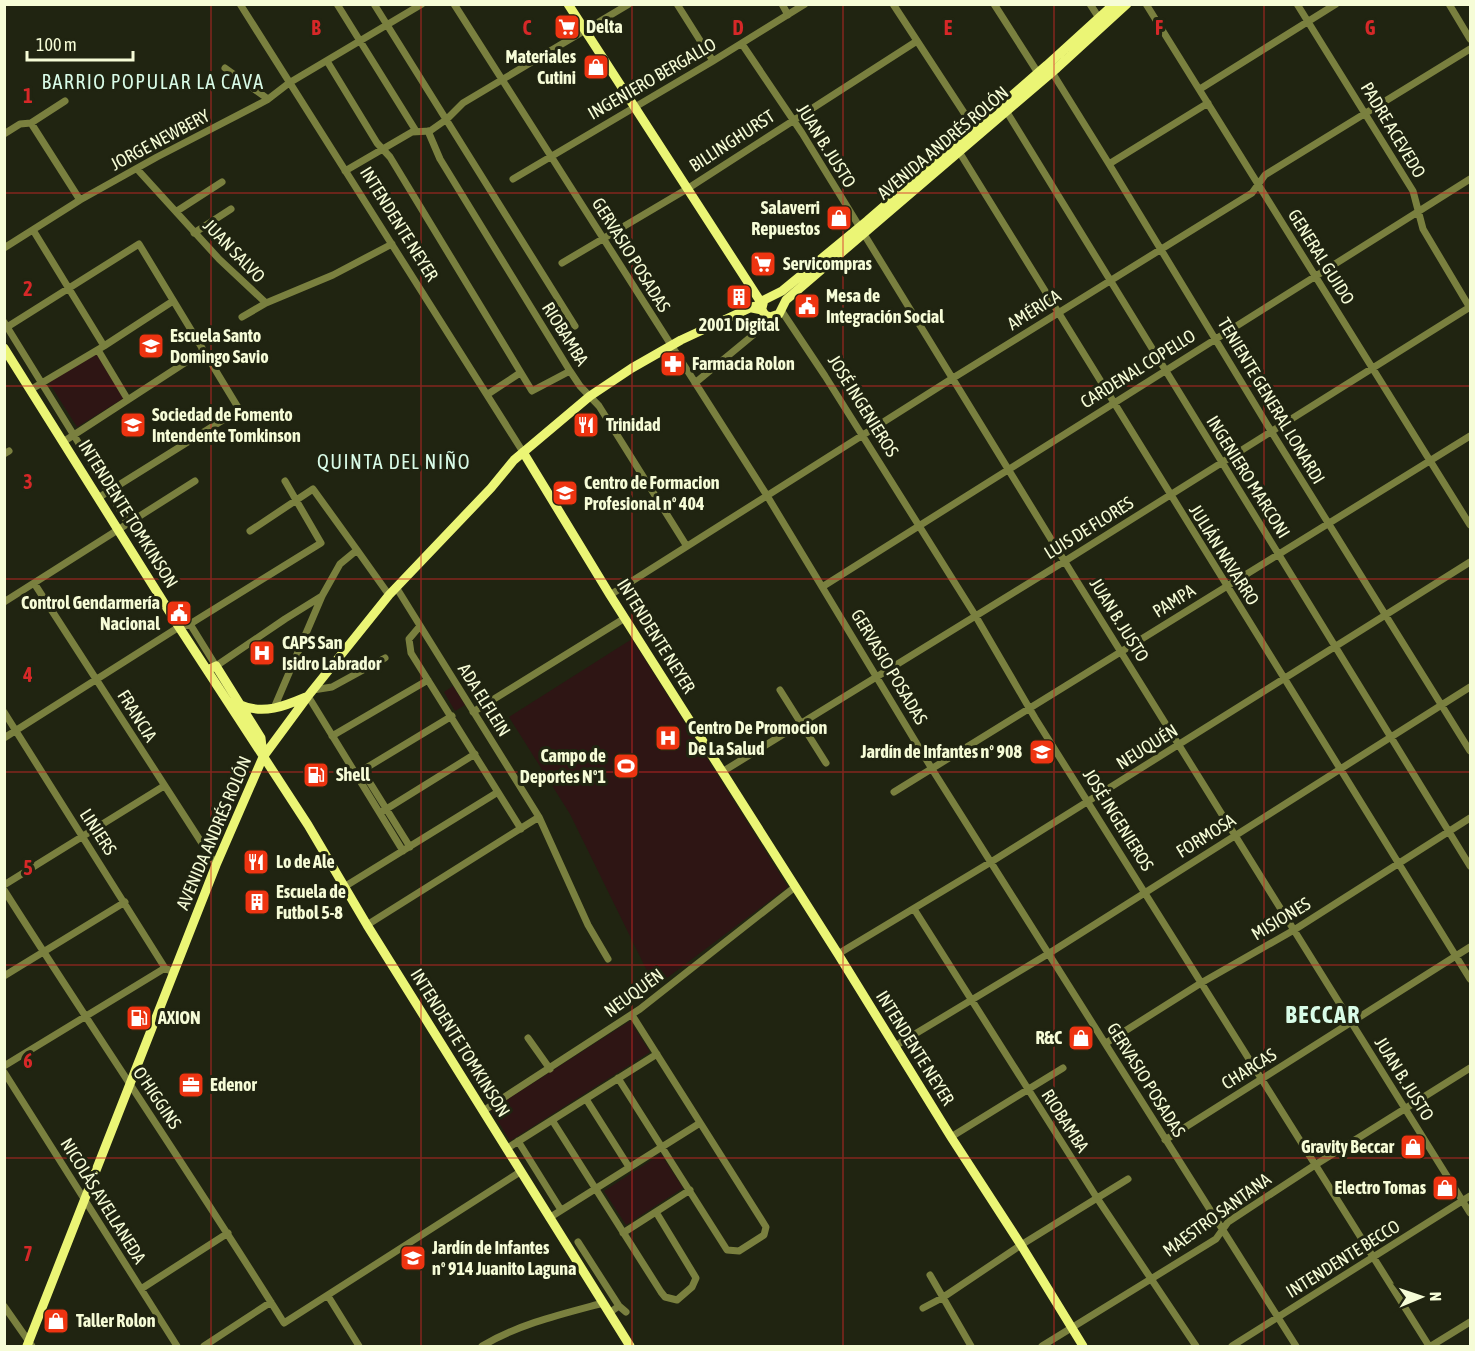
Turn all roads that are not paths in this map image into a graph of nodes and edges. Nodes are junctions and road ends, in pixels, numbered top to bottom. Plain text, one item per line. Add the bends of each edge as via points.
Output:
1 (240, 4) edge
2 (337, 4) edge
3 (374, 4) edge
4 (422, 4) edge
5 (454, 4) edge
6 (568, 4) edge
7 (629, 4) edge
8 (677, 4) edge
9 (782, 4) edge
10 (805, 4) edge
11 (893, 4) edge
12 (994, 4) edge
13 (1090, 4) edge
14 (1114, 4) edge
15 (1126, 4) edge
16 (1146, 4) edge
17 (1297, 4) edge
18 (1336, 4) edge
19 (1449, 4) edge
20 (788, 15) junction
21 (1099, 18) junction
22 (1308, 22) junction
23 (387, 26) junction
24 (585, 32) junction
25 (1470, 39) edge
26 (917, 41) junction
27 (360, 42) junction
28 (742, 44) junction
29 (1470, 49) edge
30 (327, 61) junction
31 (713, 61) junction
32 (225, 68) dead end
33 (1049, 69) junction
34 (1040, 76) junction
35 (502, 81) junction
36 (289, 83) junction
37 (1200, 89) junction
38 (268, 99) junction
39 (65, 101) dead end
40 (1208, 103) junction
41 (634, 108) junction
42 (1003, 108) junction
43 (1366, 114) junction
44 (447, 119) junction
45 (793, 120) junction
46 (30, 123) junction
47 (974, 128) junction
48 (416, 131) junction
49 (428, 131) junction
50 (4, 134) edge
51 (957, 148) junction
52 (383, 149) junction
53 (550, 156) junction
54 (1109, 164) junction
55 (137, 169) junction
56 (345, 171) junction
57 (513, 179) dead end
58 (1470, 179) edge
59 (222, 182) dead end
60 (1258, 183) junction
61 (687, 189) junction
62 (80, 200) junction
63 (231, 209) dead end
64 (1417, 210) junction
65 (177, 211) junction
66 (33, 230) junction
67 (860, 231) junction
68 (194, 233) junction
69 (603, 238) junction
70 (392, 244) junction
71 (4, 248) edge
72 (1161, 249) junction
73 (562, 263) dead end
74 (1315, 275) junction
75 (1110, 281) junction
76 (70, 289) junction
77 (772, 297) junction
78 (173, 300) junction
79 (266, 303) junction
80 (762, 306) junction
81 (1470, 307) edge
82 (779, 311) junction
83 (1058, 313) junction
84 (242, 317) dead end
85 (6, 326) edge
86 (575, 326) dead end
87 (1215, 339) junction
88 (671, 345) junction
89 (4, 348) edge
90 (101, 348) junction
91 (204, 351) junction
92 (1373, 368) junction
93 (1165, 370) junction
94 (570, 371) junction
95 (520, 373) junction
96 (953, 378) junction
97 (42, 381) junction
98 (695, 383) junction
99 (30, 390) junction
100 (488, 394) junction
101 (590, 396) junction
102 (128, 400) junction
103 (1113, 403) junction
104 (1271, 431) junction
105 (74, 434) junction
106 (862, 436) junction
107 (1470, 436) edge
108 (63, 442) junction
109 (523, 452) junction
110 (1430, 461) junction
111 (1221, 462) junction
112 (1009, 469) junction
113 (195, 481) dead end
114 (285, 481) dead end
115 (108, 491) junction
116 (1169, 494) junction
117 (766, 495) junction
118 (98, 498) junction
119 (296, 501) junction
120 (128, 523) junction
121 (1329, 524) junction
122 (1470, 525) edge
123 (919, 526) junction
124 (117, 529) junction
125 (250, 531) dead end
126 (686, 545) junction
127 (357, 550) junction
128 (1278, 555) junction
129 (1065, 561) junction
130 (1470, 562) edge
131 (34, 583) junction
132 (1227, 586) junction
133 (396, 587) junction
134 (822, 587) junction
135 (389, 595) junction
136 (610, 595) junction
137 (322, 596) junction
138 (4, 602) edge
139 (975, 615) junction
140 (1386, 615) junction
141 (625, 618) junction
142 (189, 624) junction
143 (420, 626) junction
144 (179, 627) junction
145 (1335, 647) junction
146 (1121, 652) junction
147 (385, 658) dead end
148 (212, 668) junction
149 (877, 676) junction
150 (96, 679) junction
151 (1284, 679) junction
152 (428, 680) junction
153 (1470, 687) edge
154 (780, 690) dead end
155 (310, 693) junction
156 (241, 705) junction
157 (1442, 705) junction
158 (274, 708) junction
159 (1029, 708) junction
160 (4, 712) edge
161 (473, 712) junction
162 (452, 716) junction
163 (801, 723) junction
164 (16, 731) junction
165 (332, 736) junction
166 (4, 738) edge
167 (1390, 739) junction
168 (1179, 745) junction
169 (1470, 751) edge
170 (475, 754) junction
171 (263, 757) junction
172 (826, 763) dead end
173 (932, 769) junction
174 (1340, 769) junction
175 (359, 772) junction
176 (722, 772) junction
177 (164, 786) junction
178 (498, 792) junction
179 (894, 792) dead end
180 (1087, 802) junction
181 (383, 811) junction
182 (539, 817) junction
183 (1470, 818) edge
184 (521, 829) junction
185 (1449, 832) junction
186 (82, 836) junction
187 (1235, 836) junction
188 (406, 849) junction
189 (990, 862) junction
190 (1399, 864) junction
191 (216, 865) junction
192 (1470, 866) edge
193 (344, 887) junction
194 (795, 887) junction
195 (4, 888) edge
196 (1144, 893) junction
197 (125, 902) junction
198 (914, 909) junction
199 (367, 926) junction
200 (1294, 930) junction
201 (1470, 947) edge
202 (44, 952) junction
203 (838, 954) junction
204 (1048, 954) junction
205 (1456, 956) junction
206 (608, 959) dead end
207 (170, 970) junction
208 (4, 976) edge
209 (1470, 980) edge
210 (1201, 983) junction
211 (971, 1000) junction
212 (632, 1015) junction
213 (85, 1018) junction
214 (1351, 1022) junction
215 (528, 1038) dead end
216 (1106, 1043) junction
217 (895, 1046) junction
218 (657, 1054) junction
219 (4, 1066) edge
220 (1063, 1068) dead end
221 (1470, 1068) edge
222 (550, 1069) junction
223 (4, 1072) edge
224 (618, 1078) junction
225 (1261, 1079) junction
226 (130, 1085) junction
227 (1028, 1090) junction
228 (586, 1099) junction
229 (1405, 1108) junction
230 (483, 1112) junction
231 (552, 1120) junction
232 (700, 1123) junction
233 (951, 1137) junction
234 (1165, 1140) junction
235 (518, 1141) junction
236 (662, 1147) junction
237 (506, 1149) junction
238 (1315, 1165) junction
239 (629, 1167) junction
240 (520, 1172) junction
241 (1128, 1179) dead end
242 (596, 1188) junction
243 (690, 1190) junction
244 (1470, 1196) edge
245 (1097, 1198) junction
246 (84, 1199) junction
247 (1463, 1201) junction
248 (561, 1210) junction
249 (656, 1212) junction
250 (1470, 1213) edge
251 (549, 1218) junction
252 (1223, 1230) junction
253 (228, 1233) junction
254 (623, 1233) junction
255 (578, 1242) dead end
256 (1021, 1245) junction
257 (1373, 1258) junction
258 (930, 1275) dead end
259 (1151, 1280) junction
260 (141, 1289) junction
261 (328, 1296) junction
262 (942, 1298) junction
263 (270, 1302) junction
264 (603, 1304) junction
265 (4, 1306) edge
266 (619, 1306) junction
267 (922, 1308) dead end
268 (626, 1312) dead end
269 (609, 1313) junction
270 (1277, 1318) junction
271 (1470, 1322) edge
272 (1071, 1328) junction
273 (30, 1345) edge
274 (177, 1347) edge
275 (204, 1347) edge
276 (359, 1347) edge
277 (482, 1347) edge
278 (630, 1347) edge
279 (971, 1347) edge
280 (1042, 1347) edge
281 (1083, 1347) edge
282 (1196, 1347) edge
283 (1232, 1347) edge
284 (1296, 1347) edge
285 (1430, 1347) edge

1 - 36 street, INTENDENTE NEYER
2 - 27 street
3 - 23 street
4 - 23 street, JORGE NEWBERY
5 - 35 street, GERVASIO POSADAS
6 - 24 street
7 - 24 street
8 - 31 street
9 - 20 street
10 - 20 street, INGENIERO BERGALLO
11 - 26 street
12 - 34 street
13 - 21 street
14 - 21 street, AVENIDA ANDRÉS ROLÓN
15 - 33 street, AVENIDA ANDRÉS ROLÓN
16 - 37 street, GENERAL GUIDO
17 - 22 street, PADRE ACEVEDO
18 - 22 street
19 - 25 street
20 - 28 street, INGENIERO BERGALLO
21 - 33 street, AVENIDA ANDRÉS ROLÓN
22 - 37 street
22 - 43 street, PADRE ACEVEDO
23 - 27 street, JORGE NEWBERY
23 - 44 street
24 - 35 street
24 - 41 street
26 - 45 street, BILLINGHURST
26 - 47 street
27 - 30 street, JORGE NEWBERY
27 - 48 street
28 - 31 street, INGENIERO BERGALLO
28 - 45 street, JUAN B. JUSTO
29 - 43 street, AMÉRICA
30 - 36 street, JORGE NEWBERY
30 - 52 street
31 - 41 street, INGENIERO BERGALLO
32 - 38 street
33 - 34 street, AVENIDA ANDRÉS ROLÓN
33 - 54 street, TENIENTE GENERAL LONARDI
34 - 42 street, AVENIDA ANDRÉS ROLÓN
35 - 44 street via 463,103
35 - 53 street, GERVASIO POSADAS
36 - 38 street, JORGE NEWBERY
36 - 56 street, INTENDENTE NEYER
37 - 40 street, GENERAL GUIDO
38 - 55 street, JORGE NEWBERY
39 - 46 street
40 - 54 street
40 - 60 street, GENERAL GUIDO
41 - 53 street, INGENIERO BERGALLO
41 - 61 street
42 - 47 street, AVENIDA ANDRÉS ROLÓN
42 - 51 street, AVENIDA ANDRÉS ROLÓN
42 - 75 street, INGENIERO MARCONI
43 - 60 street, AMÉRICA
43 - 64 street, PADRE ACEVEDO via 1413,191
44 - 49 street
44 - 86 street
45 - 61 street, BILLINGHURST
45 - 67 street, JUAN B. JUSTO
46 - 50 street
46 - 62 street
47 - 51 street, AVENIDA ANDRÉS ROLÓN
48 - 49 street
48 - 52 street
49 - 94 street, RIOBAMBA via 440,159
51 - 67 street, AVENIDA ANDRÉS ROLÓN
51 - 83 street, JULIÁN NAVARRO
52 - 56 street
52 - 95 street
53 - 57 street, INGENIERO BERGALLO
53 - 69 street, GERVASIO POSADAS
54 - 72 street, TENIENTE GENERAL LONARDI
55 - 62 street, JORGE NEWBERY
55 - 65 street, JUAN SALVO
56 - 70 street, INTENDENTE NEYER
58 - 64 street, CARDENAL COPELLO
59 - 65 street
60 - 72 street, AMÉRICA via 1252,193
60 - 74 street, GENERAL GUIDO
61 - 69 street, BILLINGHURST
61 - 80 street
62 - 66 street, JORGE NEWBERY
63 - 68 street
64 - 74 street, CARDENAL COPELLO
64 - 81 street, PADRE ACEVEDO via 1423,229
65 - 68 street, JUAN SALVO
66 - 71 street, JORGE NEWBERY
66 - 76 street
67 - 77 street, AVENIDA ANDRÉS ROLÓN
67 - 82 street, AVENIDA ANDRÉS ROLÓN
67 - 96 street, JUAN B. JUSTO
68 - 79 street, JUAN SALVO
69 - 73 street, BILLINGHURST
69 - 88 street, GERVASIO POSADAS
70 - 79 street, JUAN SALVO via 333,275
70 - 100 street, INTENDENTE NEYER
72 - 75 street, AMÉRICA
72 - 87 street, TENIENTE GENERAL LONARDI
74 - 87 street, CARDENAL COPELLO
74 - 92 street, GENERAL GUIDO
75 - 83 street, AMÉRICA
75 - 93 street, INGENIERO MARCONI
76 - 78 street via 139,244
76 - 85 street
76 - 90 street
77 - 80 street, AVENIDA ANDRÉS ROLÓN via 764,300
77 - 82 street via 777,298
78 - 90 street
78 - 91 street
79 - 84 street
80 - 82 street, AVENIDA ANDRÉS ROLÓN via 765,315
80 - 88 street, AVENIDA ANDRÉS ROLÓN
81 - 92 street, LUIS DE FLORES
82 - 98 street
82 - 106 street, JOSÉ INGENIEROS
83 - 96 street, AMÉRICA
83 - 103 street, JULIÁN NAVARRO
85 - 97 street, INTENDENTE TOMKINSON
87 - 93 street, CARDENAL COPELLO
87 - 104 street, TENIENTE GENERAL LONARDI
88 - 98 street, GERVASIO POSADAS
88 - 101 street, AVENIDA ANDRÉS ROLÓN
89 - 99 street, INTENDENTE TOMKINSON
90 - 97 street
90 - 102 street
91 - 102 street
91 - 115 street via 239,410
92 - 104 street, LUIS DE FLORES
92 - 110 street, GENERAL GUIDO
93 - 103 street, CARDENAL COPELLO
93 - 111 street, INGENIERO MARCONI
94 - 95 street via 532,391
94 - 101 street, RIOBAMBA
95 - 100 street
96 - 106 street, AMÉRICA
96 - 112 street, JUAN B. JUSTO
97 - 99 street
97 - 105 street, INTENDENTE TOMKINSON
98 - 117 street, GERVASIO POSADAS
99 - 108 street, INTENDENTE TOMKINSON
100 - 109 street, INTENDENTE NEYER
101 - 109 street, AVENIDA ANDRÉS ROLÓN
101 - 126 street, RIOBAMBA
102 - 105 street
103 - 112 street, CARDENAL COPELLO
103 - 116 street, JULIÁN NAVARRO
104 - 111 street, LUIS DE FLORES
104 - 121 street, TENIENTE GENERAL LONARDI
105 - 108 street
105 - 115 street, INTENDENTE TOMKINSON
106 - 117 street, AMÉRICA
106 - 123 street, JOSÉ INGENIEROS
107 - 110 street, PAMPA
108 - 118 street, INTENDENTE TOMKINSON
109 - 133 street, AVENIDA ANDRÉS ROLÓN
109 - 136 street, INTENDENTE NEYER
110 - 121 street, PAMPA
110 - 122 street, GENERAL GUIDO
111 - 116 street, LUIS DE FLORES
111 - 128 street, INGENIERO MARCONI
112 - 123 street, CARDENAL COPELLO
112 - 129 street, JUAN B. JUSTO
113 - 120 street
114 - 119 street
115 - 118 street
115 - 120 street, INTENDENTE TOMKINSON
116 - 129 street, LUIS DE FLORES
116 - 132 street, JULIÁN NAVARRO
117 - 126 street, AMÉRICA
117 - 134 street, GERVASIO POSADAS
118 - 124 street, INTENDENTE TOMKINSON
119 - 125 street
119 - 127 street via 314,490
119 - 142 street via 321,543
120 - 124 street
121 - 128 street, PAMPA
121 - 140 street, TENIENTE GENERAL LONARDI
123 - 134 street, CARDENAL COPELLO
123 - 139 street, JOSÉ INGENIEROS
124 - 131 street
124 - 144 street, INTENDENTE TOMKINSON
126 - 136 street, AMÉRICA
127 - 135 street
127 - 137 street via 340,564
128 - 132 street, PAMPA
128 - 145 street, INGENIERO MARCONI
129 - 139 street, LUIS DE FLORES
129 - 146 street, JUAN B. JUSTO
130 - 140 street, NEUQUÉN
131 - 138 street
131 - 150 street, FRANCIA
132 - 146 street, PAMPA
132 - 151 street, JULIÁN NAVARRO
133 - 135 street, AVENIDA ANDRÉS ROLÓN
133 - 143 street, ADA ELFLEIN
134 - 149 street, GERVASIO POSADAS
135 - 155 street, AVENIDA ANDRÉS ROLÓN
136 - 141 street, INTENDENTE NEYER
137 - 148 street
137 - 158 street
139 - 149 street, LUIS DE FLORES
139 - 159 street, JOSÉ INGENIEROS
140 - 145 street, NEUQUÉN
140 - 157 street, TENIENTE GENERAL LONARDI
141 - 161 street
141 - 176 street, INTENDENTE NEYER
142 - 144 street
142 - 148 street, INTENDENTE TOMKINSON
143 - 152 street via 408,643
143 - 161 street, ADA ELFLEIN
144 - 148 street, INTENDENTE TOMKINSON
144 - 150 street
145 - 151 street, NEUQUÉN
145 - 167 street, INGENIERO MARCONI
146 - 159 street, PAMPA
146 - 168 street, JUAN B. JUSTO
147 - 155 street via 332,687
148 - 156 street, INTENDENTE TOMKINSON
148 - 171 street, INTENDENTE TOMKINSON
149 - 163 street, LUIS DE FLORES
149 - 173 street, GERVASIO POSADAS
150 - 164 street
150 - 177 street, FRANCIA
151 - 168 street, NEUQUÉN
151 - 174 street, JULIÁN NAVARRO
152 - 162 street
152 - 165 street
153 - 157 street, FORMOSA
154 - 163 street
155 - 158 street
155 - 165 street
155 - 171 street, AVENIDA ANDRÉS ROLÓN
156 - 158 street via 251,710
156 - 171 street, INTENDENTE TOMKINSON via 261,738
157 - 167 street, FORMOSA
157 - 169 street, TENIENTE GENERAL LONARDI
159 - 173 street, PAMPA
159 - 180 street, JOSÉ INGENIEROS
160 - 164 street, LINIERS
161 - 182 street, ADA ELFLEIN
162 - 170 street
162 - 175 street
163 - 172 street
163 - 176 street, LUIS DE FLORES
164 - 166 street
164 - 186 street, LINIERS
165 - 175 street
167 - 174 street, FORMOSA
167 - 185 street, INGENIERO MARCONI
168 - 180 street, NEUQUÉN
168 - 187 street, JUAN B. JUSTO
170 - 178 street
170 - 181 street
171 - 191 street, AVENIDA ANDRÉS ROLÓN
171 - 193 street, INTENDENTE TOMKINSON
173 - 179 street, PAMPA
173 - 189 street, GERVASIO POSADAS
174 - 187 street, FORMOSA
174 - 190 street, JULIÁN NAVARRO
175 - 181 street
176 - 194 street, INTENDENTE NEYER
177 - 186 street
177 - 191 street, FRANCIA
178 - 184 street
178 - 188 street
180 - 189 street, NEUQUÉN
180 - 196 street, JOSÉ INGENIEROS
181 - 188 street
182 - 184 street
182 - 206 street, ADA ELFLEIN via 588,925
183 - 185 street, MISIONES
184 - 199 street
185 - 190 street, MISIONES
185 - 192 street, INGENIERO MARCONI
186 - 195 street
186 - 197 street, LINIERS
187 - 196 street, FORMOSA
187 - 200 street, JUAN B. JUSTO
188 - 193 street
189 - 198 street, NEUQUÉN
189 - 204 street, GERVASIO POSADAS
190 - 200 street, MISIONES
190 - 205 street, JULIÁN NAVARRO
191 - 207 street, AVENIDA ANDRÉS ROLÓN
193 - 199 street, INTENDENTE TOMKINSON
194 - 203 street, INTENDENTE NEYER
194 - 212 street, NEUQUÉN
195 - 202 street, O'HIGGINS
196 - 204 street, FORMOSA
196 - 210 street, JOSÉ INGENIEROS
197 - 202 street
197 - 207 street, LINIERS
198 - 203 street, NEUQUÉN
198 - 211 street, RIOBAMBA
199 - 230 street, INTENDENTE TOMKINSON
200 - 210 street, MISIONES
200 - 214 street, JUAN B. JUSTO
201 - 205 street, CHARCAS
202 - 208 street
202 - 213 street, O'HIGGINS
203 - 217 street, INTENDENTE NEYER
204 - 211 street, FORMOSA
204 - 216 street, GERVASIO POSADAS
205 - 209 street, JULIÁN NAVARRO
205 - 214 street, CHARCAS
207 - 213 street
207 - 226 street, AVENIDA ANDRÉS ROLÓN
210 - 216 street, MISIONES
210 - 225 street, JOSÉ INGENIEROS
211 - 217 street, FORMOSA
211 - 227 street, RIOBAMBA
212 - 218 street
212 - 222 street, NEUQUÉN
213 - 219 street
213 - 226 street, O'HIGGINS
214 - 225 street, CHARCAS
214 - 229 street, JUAN B. JUSTO
215 - 222 street
216 - 234 street, GERVASIO POSADAS
217 - 233 street, INTENDENTE NEYER
218 - 224 street
218 - 232 street
220 - 227 street
221 - 229 street, MAESTRO SANTANA
222 - 230 street, NEUQUÉN
223 - 246 street, NICOLÁS AVELLANEDA
224 - 228 street
224 - 236 street
225 - 234 street, CHARCAS
225 - 238 street, JOSÉ INGENIEROS
226 - 246 street, AVENIDA ANDRÉS ROLÓN
226 - 253 street, O'HIGGINS
227 - 233 street
227 - 245 street, RIOBAMBA
228 - 231 street
228 - 239 street
229 - 238 street, MAESTRO SANTANA
229 - 247 street, JUAN B. JUSTO
230 - 237 street, INTENDENTE TOMKINSON
231 - 235 street
231 - 242 street
232 - 236 street
232 - 243 street via 766,1227 764,1235 739,1251 727,1250
233 - 256 street, INTENDENTE NEYER
234 - 252 street, GERVASIO POSADAS
235 - 237 street
235 - 248 street
236 - 239 street
236 - 243 street
237 - 240 street, INTENDENTE TOMKINSON
238 - 252 street, MAESTRO SANTANA via 1228,1221
238 - 257 street, JOSÉ INGENIEROS
239 - 242 street
240 - 251 street, INTENDENTE TOMKINSON
240 - 261 street
241 - 245 street
242 - 248 street
242 - 254 street
243 - 249 street
244 - 247 street, INTENDENTE BECCO
245 - 256 street
245 - 259 street, RIOBAMBA
246 - 260 street, NICOLÁS AVELLANEDA
246 - 273 street, AVENIDA ANDRÉS ROLÓN
247 - 250 street, JUAN B. JUSTO
247 - 257 street, INTENDENTE BECCO
248 - 251 street
249 - 254 street
249 - 254 street via 696,1278 682,1298 665,1298
251 - 264 street, INTENDENTE TOMKINSON
252 - 259 street, MAESTRO SANTANA via 1216,1239
252 - 270 street, GERVASIO POSADAS
253 - 260 street
253 - 263 street, O'HIGGINS
255 - 266 street
256 - 262 street
256 - 272 street, INTENDENTE NEYER
257 - 270 street, INTENDENTE BECCO
257 - 285 street, JOSÉ INGENIEROS
258 - 262 street
259 - 272 street, MAESTRO SANTANA
259 - 282 street, RIOBAMBA
260 - 274 street, NICOLÁS AVELLANEDA
261 - 263 street, O'HIGGINS via 284,1323
261 - 276 street
262 - 267 street
262 - 279 street
263 - 275 street
264 - 269 street, INTENDENTE TOMKINSON
264 - 277 street via 552,1317
265 - 273 street
266 - 268 street
266 - 269 street
269 - 278 street, INTENDENTE TOMKINSON
270 - 283 street, INTENDENTE BECCO
270 - 284 street, GERVASIO POSADAS
271 - 285 street
272 - 280 street, MAESTRO SANTANA
272 - 281 street, INTENDENTE NEYER

